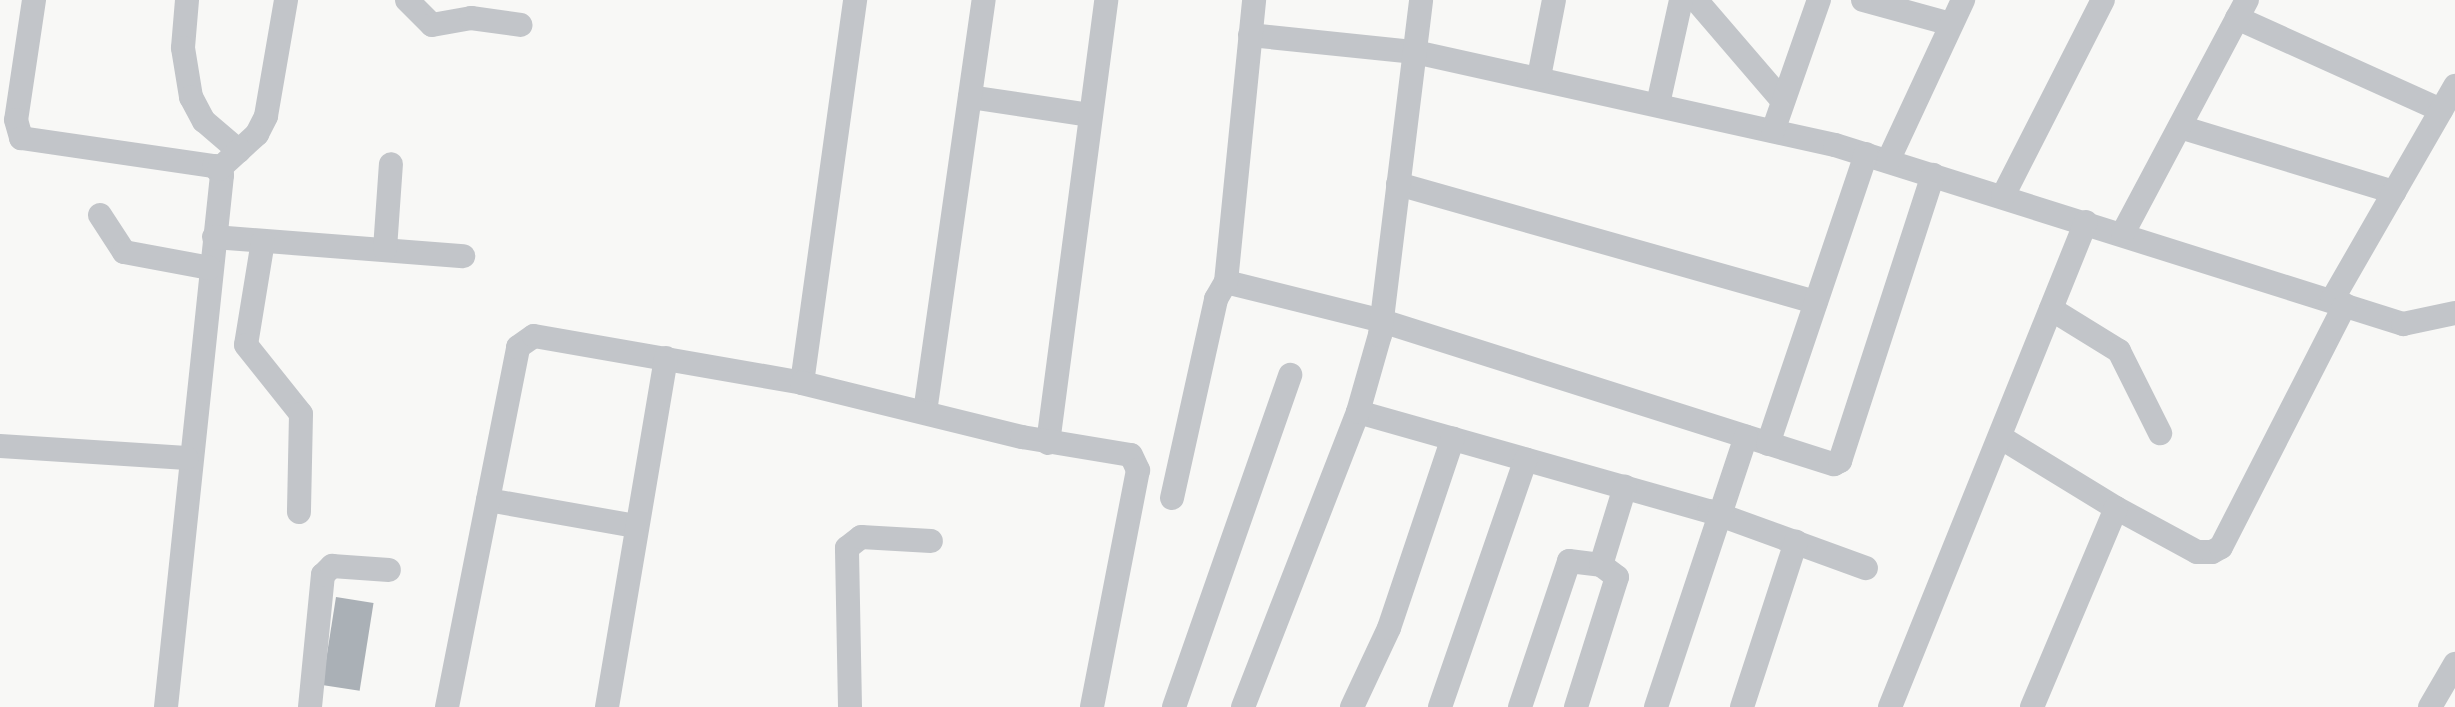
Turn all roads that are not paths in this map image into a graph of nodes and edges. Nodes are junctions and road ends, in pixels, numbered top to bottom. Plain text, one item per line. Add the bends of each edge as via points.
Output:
1 (34, 0) edge
2 (187, 0) edge
3 (286, 0) edge
4 (407, 0) edge
5 (855, 0) edge
6 (984, 0) edge
7 (1106, 0) edge
8 (1254, 0) edge
9 (1421, 0) edge
10 (1554, 0) edge
11 (1681, 0) edge
12 (1696, 0) edge
13 (1819, 0) edge
14 (1863, 0) edge
15 (1963, 0) edge
16 (2103, 0) edge
17 (2242, 9) edge
18 (1951, 24) junction
19 (521, 25) dead end
20 (1250, 35) junction
21 (1415, 52) junction
22 (1539, 77) junction
23 (2455, 86) edge
24 (970, 97) junction
25 (1783, 101) junction
26 (1658, 104) junction
27 (2441, 110) junction
28 (1091, 115) junction
29 (2180, 127) junction
30 (1773, 131) junction
31 (239, 151) junction
32 (1877, 158) junction
33 (391, 164) dead end
34 (219, 169) junction
35 (1933, 175) junction
36 (1398, 184) junction
37 (2394, 192) junction
38 (2003, 196) junction
39 (100, 215) dead end
40 (2086, 222) junction
41 (2123, 233) junction
42 (214, 237) junction
43 (263, 241) junction
44 (385, 249) junction
45 (464, 256) dead end
46 (210, 268) junction
47 (1226, 282) junction
48 (1816, 302) junction
49 (2338, 302) junction
50 (2051, 309) junction
51 (2455, 313) edge
52 (1382, 321) junction
53 (666, 358) junction
54 (1290, 375) dead end
55 (802, 383) junction
56 (925, 412) junction
57 (1359, 412) junction
58 (2160, 433) dead end
59 (2000, 437) junction
60 (1453, 438) junction
61 (1757, 441) junction
62 (1048, 443) junction
63 (0, 446) edge
64 (187, 458) junction
65 (1527, 458) junction
66 (1625, 487) junction
67 (1172, 498) dead end
68 (488, 500) junction
69 (2116, 508) junction
70 (299, 512) dead end
71 (1716, 514) junction
72 (635, 526) junction
73 (931, 541) dead end
74 (1796, 542) junction
75 (1601, 565) junction
76 (1866, 568) dead end
77 (389, 570) dead end
78 (2455, 664) edge
79 (166, 707) edge
80 (310, 707) edge
81 (447, 707) edge
82 (607, 707) edge
83 (850, 707) edge
84 (1092, 707) edge
85 (1174, 707) edge
86 (1243, 707) edge
87 (1352, 707) edge
88 (1440, 707) edge
89 (1520, 707) edge
90 (1576, 707) edge
91 (1656, 707) edge
92 (1742, 707) edge
93 (1890, 707) edge
94 (2032, 707) edge
95 (2430, 707) edge

1 - 34 street via 16,120 21,138
2 - 31 street via 183,48 191,97 204,121
3 - 31 street via 273,95 257,134
4 - 19 street via 432,25 471,19
5 - 55 street
6 - 24 street
7 - 28 street
8 - 20 street
9 - 21 street
10 - 22 street
11 - 26 street
12 - 25 street
13 - 25 street
14 - 18 street
15 - 18 street
16 - 38 street
17 - 27 street
17 - 29 street
18 - 32 street
20 - 21 street
20 - 47 street
21 - 22 street
21 - 36 street
22 - 26 street
23 - 27 street
24 - 28 street
24 - 56 street
25 - 30 street
26 - 30 street
27 - 37 street
28 - 62 street
29 - 37 street
29 - 41 street
30 - 32 street
31 - 34 street
32 - 35 street
32 - 48 street
33 - 44 street
34 - 42 street
35 - 38 street
35 - 61 street via 1840,461
36 - 48 street
36 - 52 street
37 - 49 street
38 - 40 street
39 - 46 street via 124,252
40 - 41 street
40 - 50 street
41 - 49 street
42 - 43 street
42 - 46 street
43 - 44 street
43 - 70 street via 246,345 301,414
44 - 45 street
46 - 64 street
47 - 52 street
47 - 67 street via 1216,299
48 - 61 street
49 - 51 street via 2403,324
49 - 69 street via 2221,547 2197,552
50 - 58 street via 2119,351
50 - 59 street
52 - 57 street
52 - 61 street
53 - 55 street
53 - 68 street via 525,338 518,347
53 - 72 street
54 - 85 street
55 - 56 street
56 - 62 street
57 - 60 street
57 - 86 street
59 - 69 street
59 - 93 street
60 - 65 street
60 - 87 street via 1389,628
61 - 71 street
62 - 84 street via 1124,452 1138,466
63 - 64 street
64 - 79 street
65 - 66 street
65 - 88 street
66 - 71 street
66 - 75 street
68 - 72 street
68 - 81 street
69 - 94 street
71 - 74 street
71 - 91 street
72 - 82 street
73 - 83 street via 861,537 847,548
74 - 76 street
74 - 92 street
75 - 89 street via 1569,561
75 - 90 street via 1618,577
77 - 80 street via 332,566 323,575
78 - 95 street

